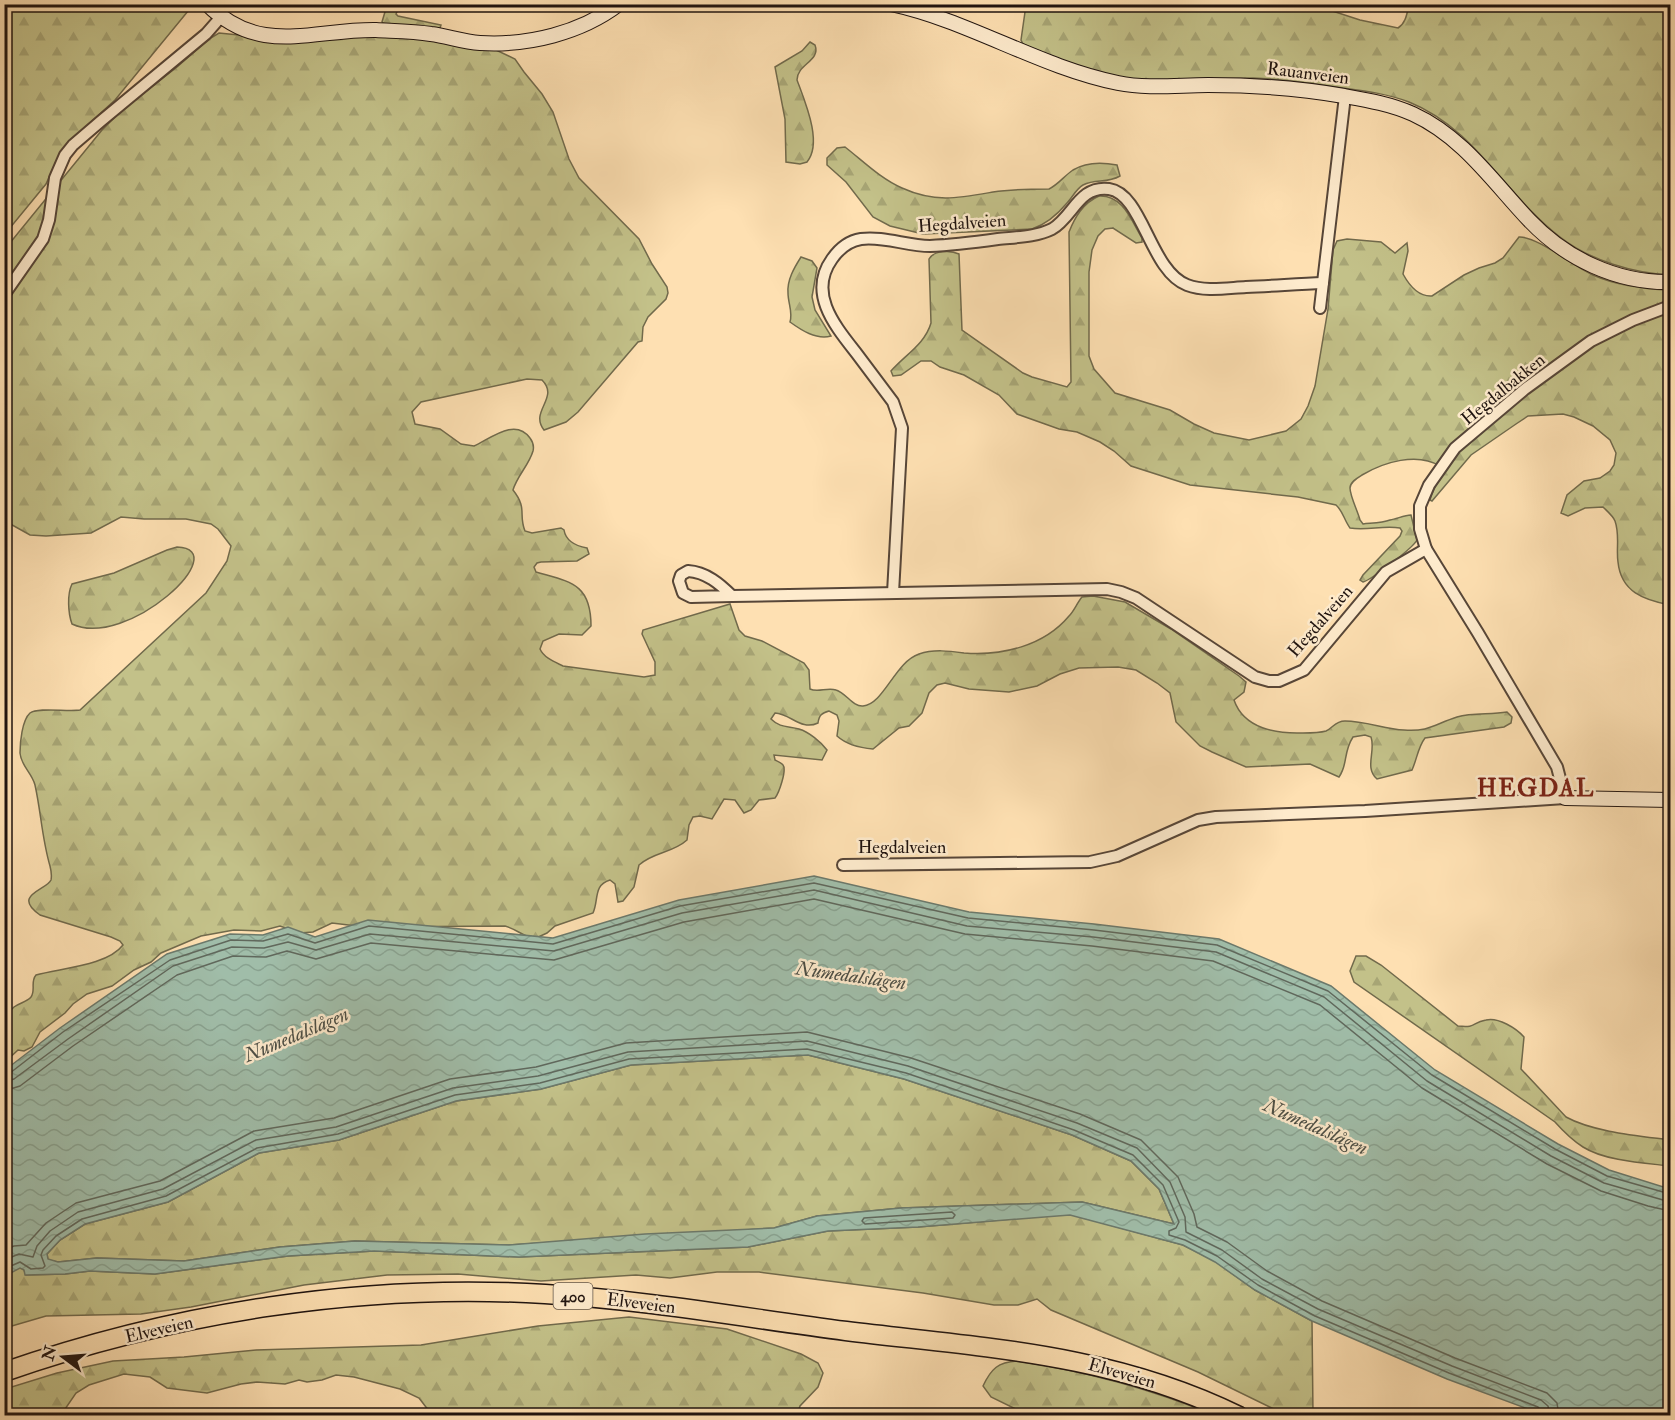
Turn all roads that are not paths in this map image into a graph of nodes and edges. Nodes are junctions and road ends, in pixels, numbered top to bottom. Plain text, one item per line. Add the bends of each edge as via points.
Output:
1 (207, 4) edge
2 (619, 4) edge
3 (891, 4) edge
4 (220, 18) junction
5 (1345, 96) junction
6 (1671, 282) edge
7 (1323, 283) junction
8 (4, 295) edge
9 (1671, 306) edge
10 (1320, 308) dead end
11 (1426, 549) junction
12 (893, 593) junction
13 (732, 596) dead end
14 (1565, 798) junction
15 (1671, 800) edge
16 (843, 865) dead end
17 (4, 1372) edge
18 (1239, 1416) edge

1 - 4 main road
2 - 4 main road via 578,28 498,43 378,30 277,37 250,32
3 - 5 main road, Rauanveien via 1118,83 1258,85
4 - 8 street via 207,34 64,155 55,178 43,238
5 - 6 main road, Rauanveien via 1402,110 1447,134 1543,233 1574,256 1619,275
5 - 7 street
7 - 10 street
7 - 12 street, Hegdalveien via 1212,289 1188,286 1169,273 1129,203 1117,191 1108,189 1088,193 1054,228 1034,235 930,246 860,239 839,250 826,267 822,290 825,306 832,322 893,402 902,428
9 - 11 street, Hegdalbakken via 1591,341 1525,389 1455,448 1429,485 1420,506 1420,529
11 - 12 street, Hegdalveien via 1386,572 1304,670 1279,681 1255,677 1121,592 1097,589
11 - 14 street via 1546,747 1557,767
12 - 13 street, Hegdalveien
14 - 15 main road, Hegdalveien
14 - 16 street, Hegdalveien via 1198,820 1117,856 1090,862
17 - 18 highway, Elveveien / 400 via 79,1348 205,1318 305,1301 489,1291 636,1302 1037,1353 1157,1382

